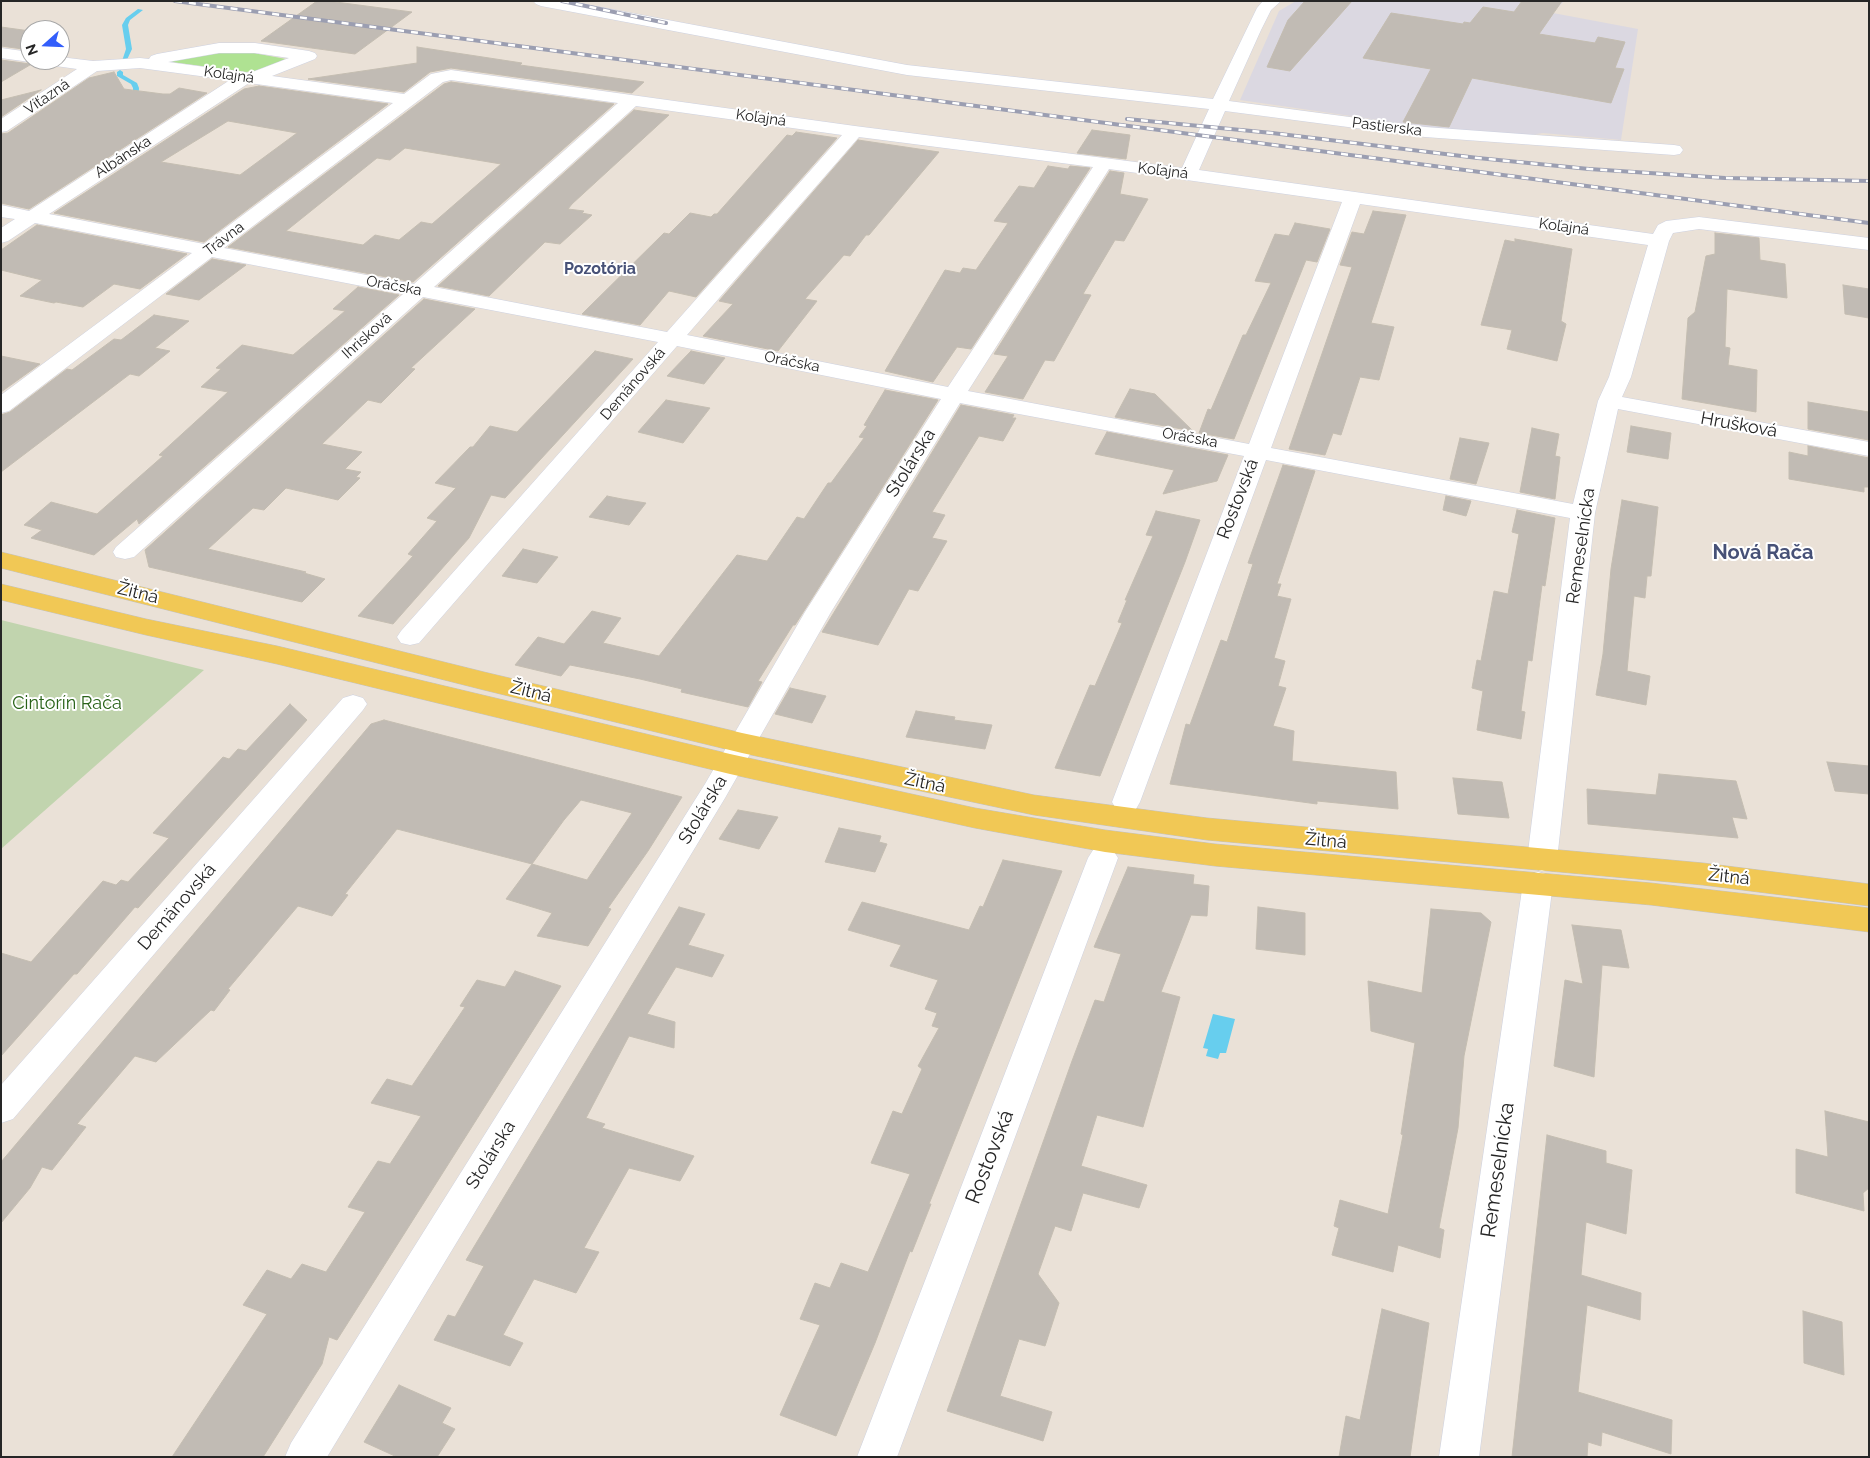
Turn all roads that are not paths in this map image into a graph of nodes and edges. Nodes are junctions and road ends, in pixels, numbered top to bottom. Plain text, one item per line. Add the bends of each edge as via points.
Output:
1 (541, 1) edge
2 (1273, 1) edge
3 (1, 53) edge
4 (20, 56) edge
5 (70, 63) edge
6 (140, 63) junction
7 (93, 66) junction
8 (448, 75) joint
9 (248, 78) junction
10 (408, 100) junction
11 (632, 100) junction
12 (1219, 106) junction
13 (1, 127) edge
14 (855, 131) junction
15 (1674, 150) dead end
16 (1103, 164) junction
17 (1188, 174) junction
18 (1353, 198) junction
19 (1, 211) edge
20 (33, 216) junction
21 (1, 237) edge
22 (1659, 241) junction
23 (1869, 244) edge
24 (208, 252) junction
25 (418, 290) junction
26 (673, 339) junction
27 (954, 395) junction
28 (1609, 401) junction
29 (1, 406) edge
30 (1869, 449) edge
31 (1256, 450) junction
32 (1583, 513) junction
33 (125, 552) dead end
34 (1, 560) edge
35 (1, 592) edge
36 (410, 637) dead end
37 (354, 704) dead end
38 (736, 754) junction
39 (1126, 802) dead end
40 (1103, 858) dead end
41 (1540, 872) junction
42 (1869, 895) edge
43 (1869, 920) edge
44 (1, 1109) edge
45 (306, 1457) edge
46 (876, 1457) edge
47 (1459, 1457) edge

1 - 12 street, Pastierska via 907,70
2 - 12 street via 1265,8 1253,30
3 - 4 street
5 - 7 street, Koľajná
6 - 7 street, Koľajná
6 - 9 street, Koľajná
6 - 9 street, Albánska via 219,48 255,48 309,56
7 - 13 street, Víťazná
8 - 10 street, Trávna via 436,78
8 - 11 street, Koľajná
9 - 10 street, Koľajná
9 - 20 street, Albánska
10 - 24 street, Trávna
11 - 14 street, Koľajná
11 - 25 street, Ihrisková
12 - 15 street, Pastierska via 1425,132
12 - 17 street
14 - 16 street, Koľajná
14 - 26 street, Demänovská
16 - 17 street, Koľajná
16 - 27 street, Stolárska
17 - 18 street, Koľajná
18 - 22 street, Koľajná
18 - 31 street, Rostovská
19 - 20 street, Oráčska
20 - 21 street, Albánska
20 - 24 street, Oráčska
22 - 23 street via 1668,226 1696,222
22 - 28 street, Remeselnícka via 1620,377
24 - 25 street, Oráčska
24 - 29 street, Trávna
25 - 26 street, Oráčska
25 - 33 street, Ihrisková
26 - 27 street, Oráčska
26 - 36 street, Demänovská
27 - 31 street, Oráčska
27 - 38 street, Stolárska via 818,612
28 - 30 street, Hrušková
28 - 32 street, Remeselnícka
31 - 32 street, Oráčska
31 - 39 street, Rostovská
32 - 41 street, Remeselnícka
34 - 38 main road, Žitná via 484,681
35 - 38 main road, Žitná via 146,627
37 - 44 street, Demänovská
38 - 41 main road, Žitná via 975,818 1132,845 1233,857
38 - 45 street, Stolárska
40 - 46 street, Rostovská
41 - 42 main road, Žitná via 1703,874
41 - 43 main road, Žitná via 1661,895
41 - 47 street, Remeselnícka

